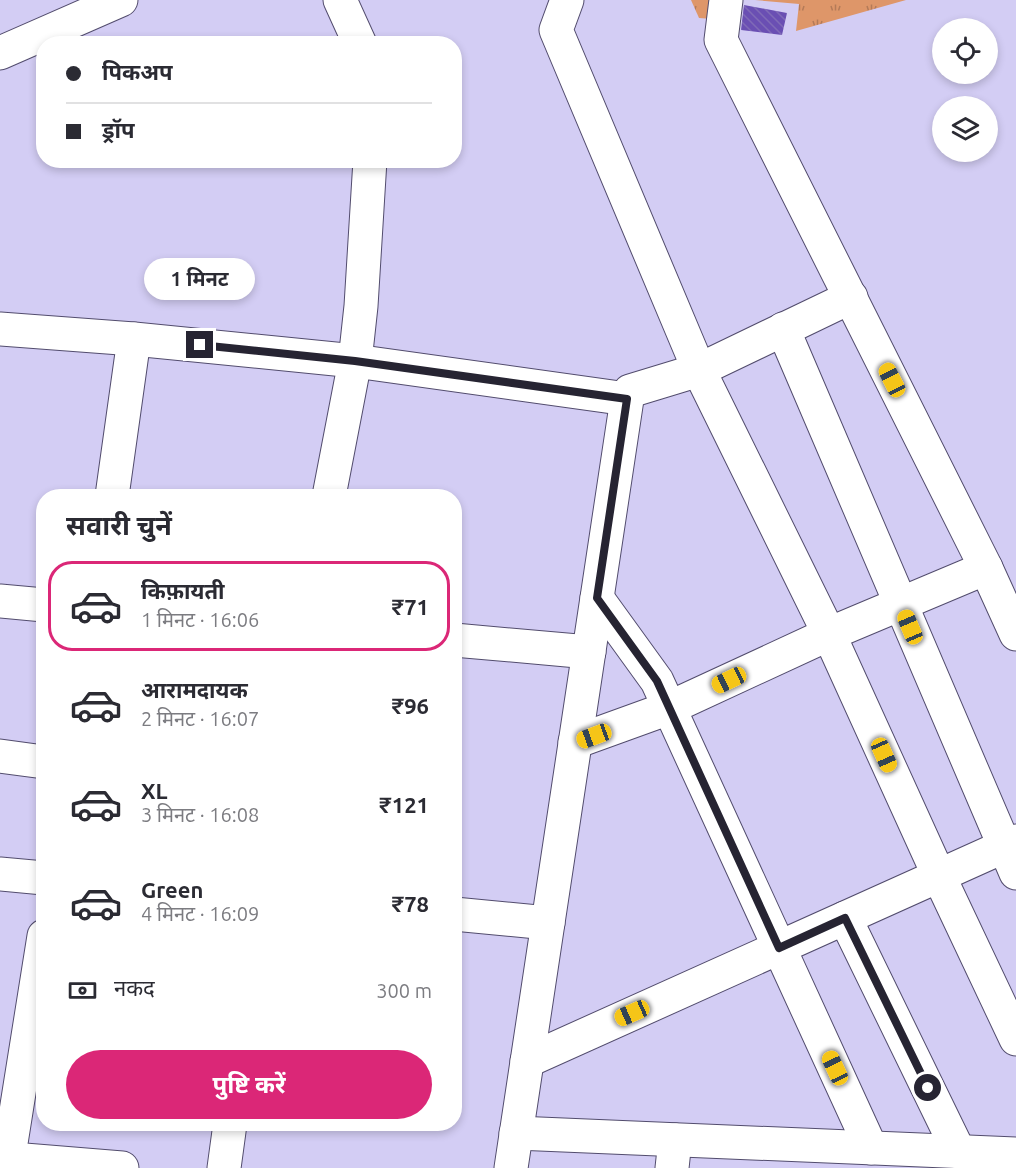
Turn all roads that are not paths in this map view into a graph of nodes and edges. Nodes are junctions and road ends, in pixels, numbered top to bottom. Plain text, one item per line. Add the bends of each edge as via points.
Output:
1 (121, 0) edge
2 (340, 0) edge
3 (567, 0) edge
4 (726, 0) edge
5 (39, 36) edge
6 (356, 36) edge
7 (36, 37) edge
8 (0, 53) edge
9 (370, 168) edge
10 (851, 297) junction
11 (0, 329) edge
12 (783, 329) junction
13 (134, 339) junction
14 (355, 361) junction
15 (699, 370) junction
16 (627, 399) junction
17 (113, 489) edge
18 (330, 489) edge
19 (986, 568) junction
20 (597, 598) junction
21 (0, 601) edge
22 (36, 604) edge
23 (901, 605) junction
24 (829, 634) junction
25 (1016, 634) edge
26 (462, 641) edge
27 (589, 652) junction
28 (669, 708) junction
29 (575, 742) junction
30 (0, 756) edge
31 (36, 761) edge
32 (1012, 853) edge
33 (0, 874) edge
34 (939, 876) junction
35 (36, 877) edge
36 (462, 915) edge
37 (845, 918) junction
38 (548, 922) junction
39 (779, 948) junction
40 (36, 982) edge
41 (1016, 1039) edge
42 (527, 1060) junction
43 (230, 1131) edge
44 (516, 1133) junction
45 (871, 1148) junction
46 (959, 1152) junction
47 (673, 1154) edge
48 (1016, 1154) edge
49 (5, 1162) edge
50 (122, 1168) edge
51 (224, 1168) edge
52 (511, 1168) edge

1 - 5 street
2 - 6 street
3 - 15 street via 556,30
4 - 10 street via 721,40
7 - 8 street
9 - 14 street
10 - 12 street
10 - 19 street
11 - 13 street
12 - 15 street
12 - 23 street
13 - 14 street
13 - 17 street
14 - 16 street
14 - 18 street
15 - 16 street via 630,390
15 - 24 street
16 - 20 street
19 - 23 street
19 - 25 street
20 - 27 street
20 - 28 street via 657,681
21 - 22 street
23 - 24 street
23 - 32 street
24 - 28 street
24 - 34 street
26 - 27 street
27 - 29 street
28 - 29 street
28 - 39 street
29 - 38 street
30 - 31 street
32 - 34 street
33 - 35 street
34 - 37 street
34 - 41 street
36 - 38 street
37 - 39 street
37 - 46 street
38 - 42 street
39 - 42 street
39 - 45 street
40 - 49 street
42 - 44 street
43 - 51 street
44 - 47 street
44 - 52 street
45 - 46 street
45 - 47 street
46 - 48 street
49 - 50 street

